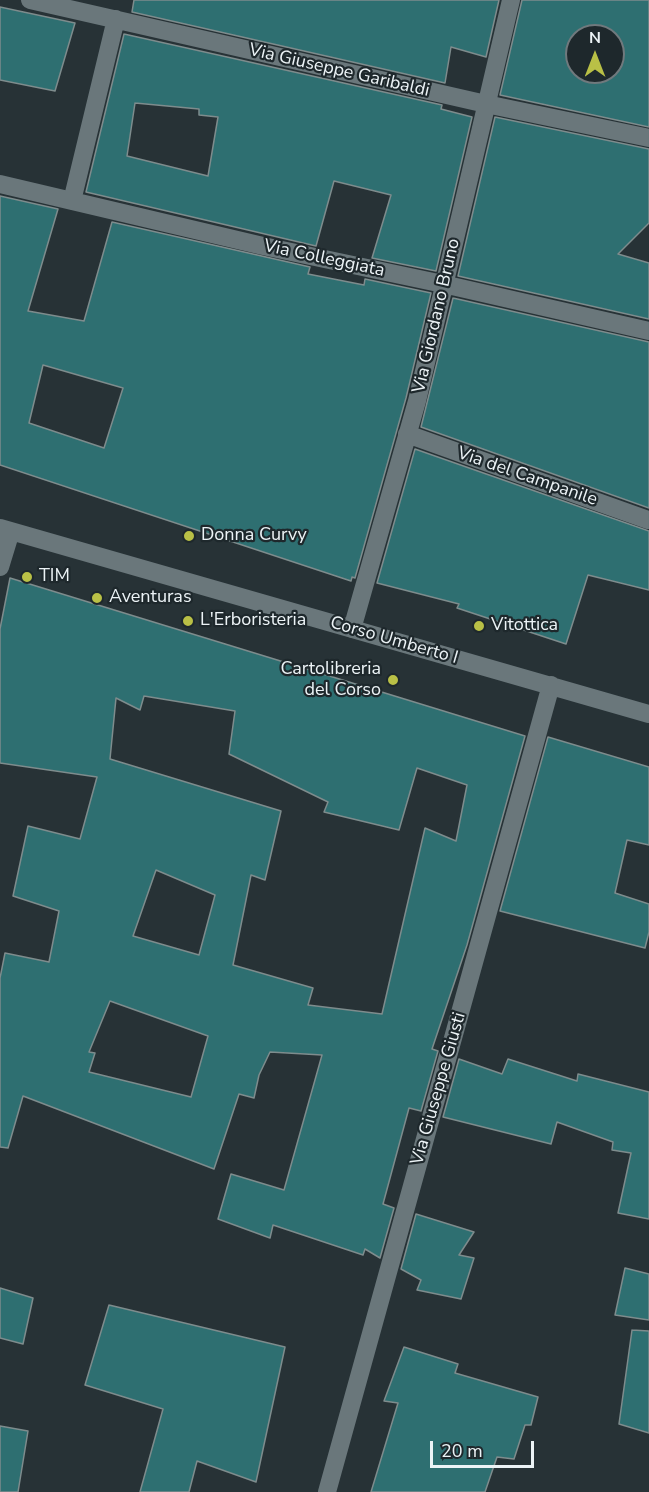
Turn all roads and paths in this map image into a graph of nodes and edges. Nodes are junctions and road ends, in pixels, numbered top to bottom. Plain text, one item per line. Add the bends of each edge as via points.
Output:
1 (30, 0) edge
2 (511, 0) edge
3 (116, 20) junction
4 (486, 104) junction
5 (649, 138) edge
6 (0, 184) edge
7 (72, 201) junction
8 (443, 284) junction
9 (649, 331) edge
10 (407, 434) junction
11 (648, 520) edge
12 (5, 529) edge
13 (0, 567) edge
14 (352, 629) junction
15 (551, 685) junction
16 (649, 714) edge
17 (327, 1492) edge

1 - 3 street, Via Giuseppe Garibaldi
2 - 4 street, Via Giordano Bruno
3 - 4 street, Via Giuseppe Garibaldi
3 - 7 street
4 - 5 street, Via Giuseppe Garibaldi
4 - 8 street, Via Giordano Bruno
6 - 7 street, Via Colleggiata
7 - 8 street, Via Colleggiata
8 - 9 street, Via Colleggiata
8 - 10 street, Via Giordano Bruno
10 - 11 street, Via del Campanile
10 - 14 street, Via Giordano Bruno
12 - 13 street
12 - 14 street, Corso Umberto I
14 - 15 street, Corso Umberto I
15 - 16 street, Corso Umberto I
15 - 17 street, Via Giuseppe Giusti

